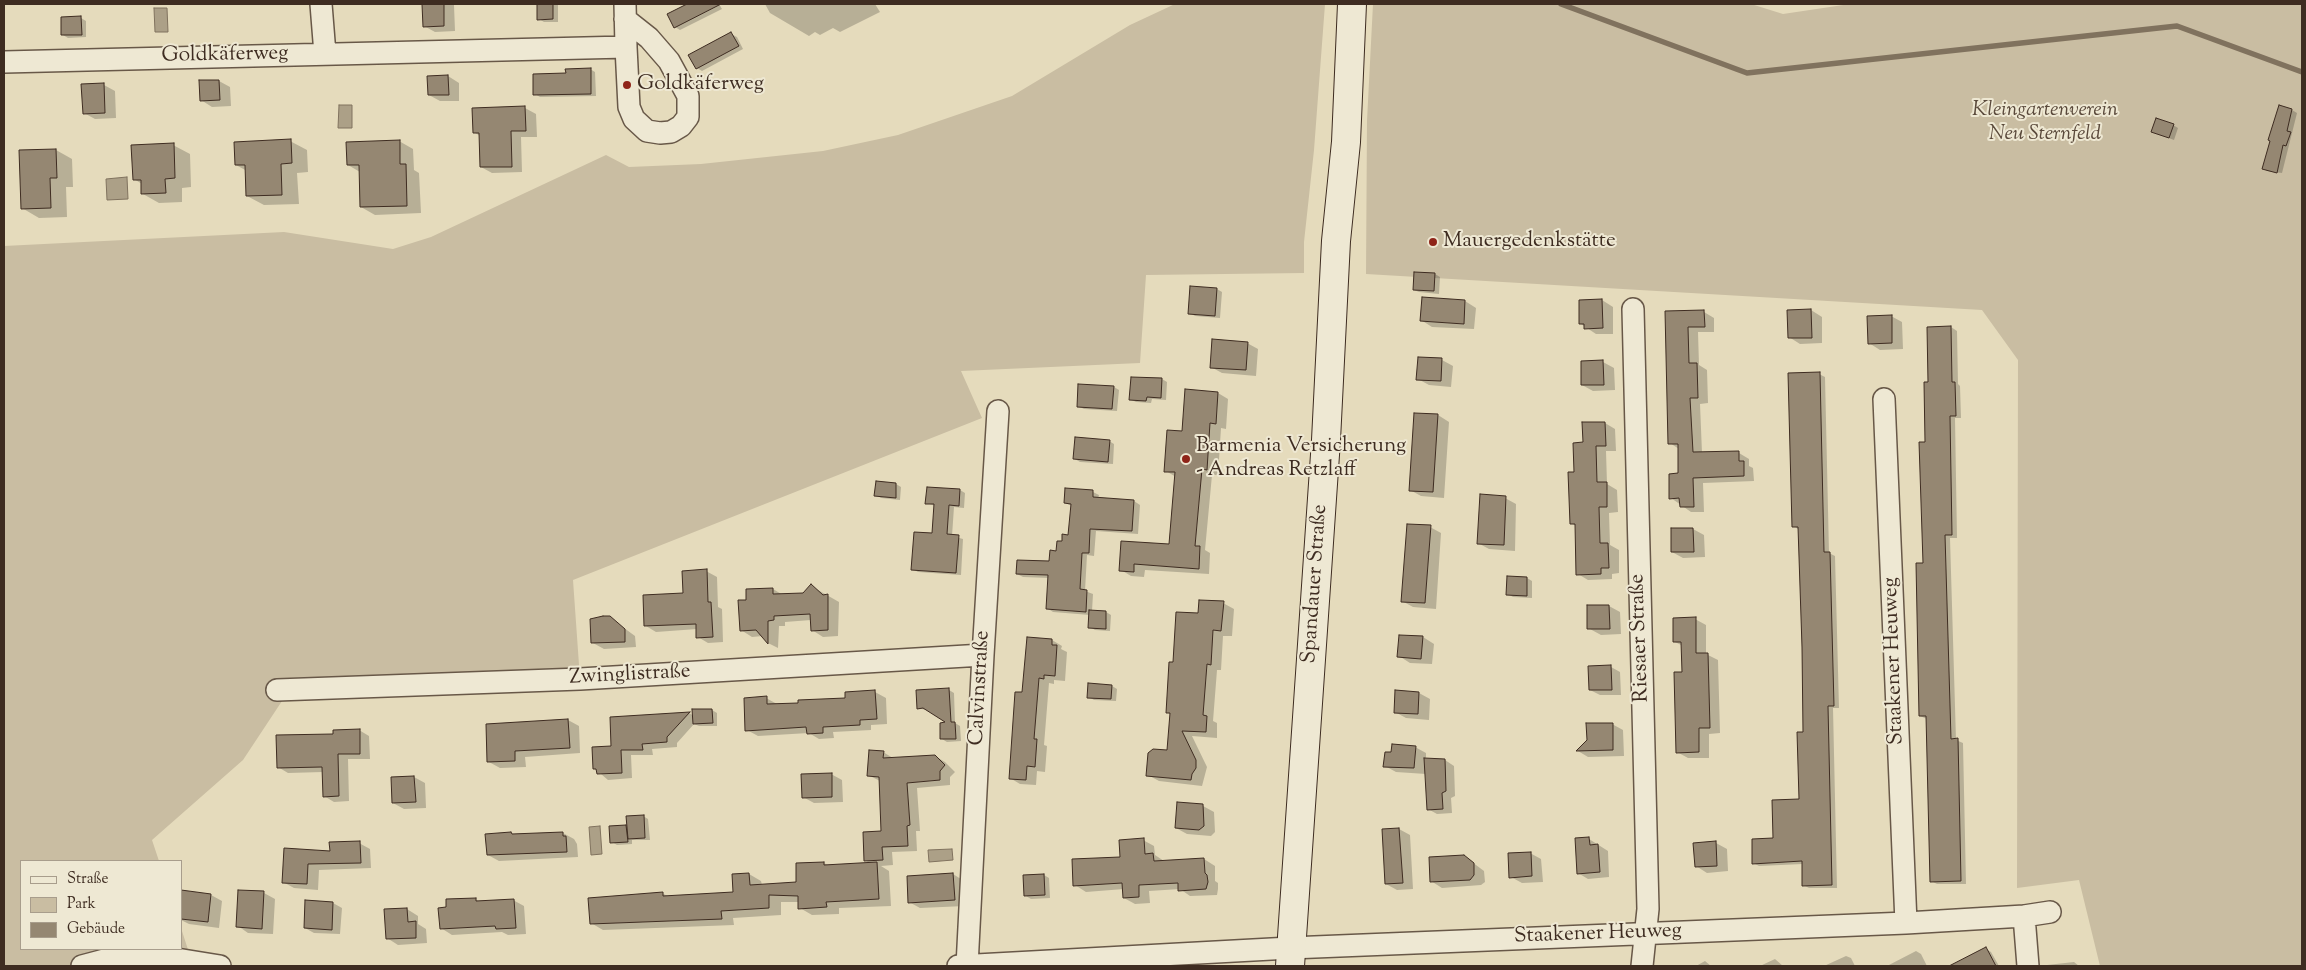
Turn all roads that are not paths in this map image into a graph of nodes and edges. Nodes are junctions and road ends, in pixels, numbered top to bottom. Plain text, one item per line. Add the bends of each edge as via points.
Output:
1 (321, 4) edge
2 (1352, 4) edge
3 (625, 11) edge
4 (626, 47) junction
5 (324, 54) junction
6 (4, 62) edge
7 (1633, 309) dead end
8 (1884, 399) dead end
9 (998, 412) dead end
10 (983, 655) junction
11 (278, 690) dead end
12 (2050, 912) dead end
13 (2024, 916) junction
14 (1906, 923) junction
15 (1646, 933) junction
16 (1290, 957) edge
17 (82, 966) edge
18 (220, 966) edge
19 (964, 966) edge
20 (1642, 966) edge
21 (2028, 966) edge

1 - 5 street
2 - 16 main road, Spandauer Straße via 1326,450
3 - 4 street
3 - 4 street via 669,61 688,96 688,117 681,126 660,134 648,131 634,119 629,107
4 - 5 street, Goldkäferweg
5 - 6 street, Goldkäferweg
7 - 15 street, Riesaer Straße
8 - 14 street, Staakener Heuweg
9 - 10 street, Calvinstraße
10 - 11 street, Zwinglistraße via 580,679
10 - 19 street, Calvinstraße
12 - 13 street, Staakener Heuweg
13 - 14 street, Staakener Heuweg
13 - 21 street
14 - 15 street, Staakener Heuweg
15 - 16 street, Staakener Heuweg
15 - 20 street, Riesaer Straße
16 - 19 street, Staakener Heuweg
17 - 18 street via 116,957 152,955

